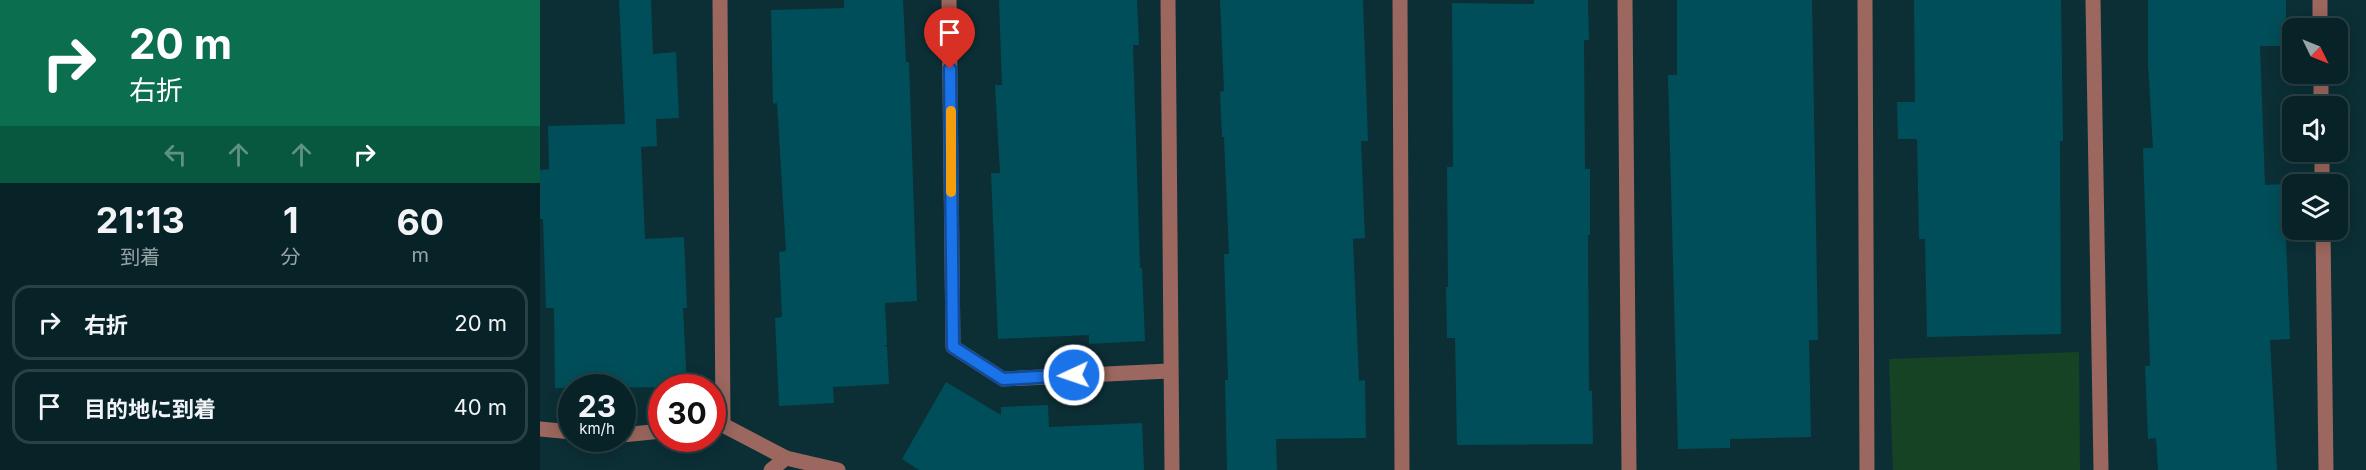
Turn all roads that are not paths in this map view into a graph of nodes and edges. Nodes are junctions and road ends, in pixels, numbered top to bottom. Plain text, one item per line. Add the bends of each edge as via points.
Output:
1 (720, 0) edge
2 (949, 0) edge
3 (1168, 0) edge
4 (1400, 0) edge
5 (1625, 0) edge
6 (1865, 0) edge
7 (2093, 0) edge
8 (2320, 0) edge
9 (2320, 18) edge
10 (2323, 240) edge
11 (1169, 371) junction
12 (718, 374) edge
13 (540, 429) edge
14 (726, 430) edge
15 (558, 431) edge
16 (786, 458) junction
17 (771, 470) edge
18 (838, 470) edge
19 (1172, 470) edge
20 (1402, 470) edge
21 (1629, 470) edge
22 (1867, 470) edge
23 (2101, 470) edge
24 (2326, 470) edge

1 - 12 street
2 - 11 street via 953,347 1003,379
3 - 11 street
4 - 20 street
5 - 21 street
6 - 22 street
7 - 23 street
8 - 9 street
10 - 24 street
11 - 19 street
13 - 15 street
14 - 16 street
16 - 17 street
16 - 18 street

